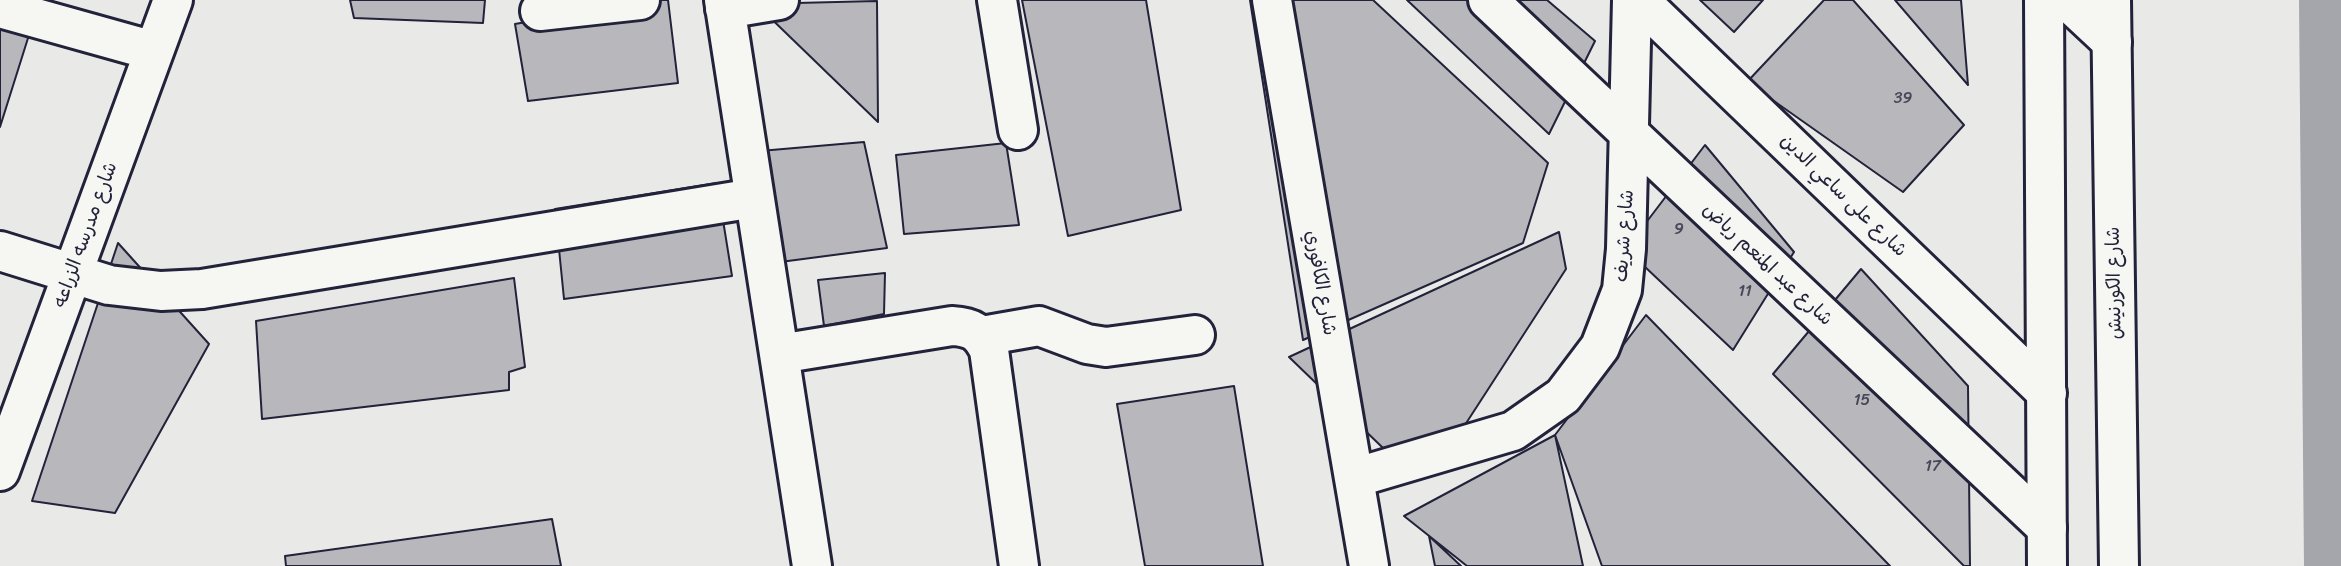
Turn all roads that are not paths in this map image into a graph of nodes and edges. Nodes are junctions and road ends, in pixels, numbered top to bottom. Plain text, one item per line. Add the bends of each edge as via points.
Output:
1 (173, 0) edge
2 (640, 0) edge
3 (779, 0) edge
4 (997, 0) edge
5 (1272, 0) edge
6 (1488, 0) edge
7 (1632, 0) edge
8 (1640, 0) edge
9 (2043, 0) edge
10 (2067, 0) edge
11 (2111, 0) edge
12 (724, 4) edge
13 (0, 8) edge
14 (540, 12) dead end
15 (2112, 42) junction
16 (154, 51) junction
17 (1018, 130) dead end
18 (1629, 136) junction
19 (754, 198) junction
20 (0, 251) edge
21 (72, 275) junction
22 (982, 335) junction
23 (1195, 335) dead end
24 (779, 354) junction
25 (2047, 393) junction
26 (0, 471) edge
27 (1354, 478) junction
28 (2047, 528) junction
29 (812, 566) edge
30 (1019, 566) edge
31 (1369, 566) edge
32 (2047, 566) edge
33 (2119, 566) edge

1 - 16 street, شارع مدرسه الزراعه
2 - 14 street
3 - 12 street
4 - 17 street
5 - 27 street, شارع الكافوري
6 - 18 street, شارع عبد المنعم رياض
7 - 18 street, شارع شريف
8 - 25 street, شارع على ساعي الدين
9 - 25 street
10 - 15 street
11 - 15 street, شارع الكورنيش
12 - 19 street
13 - 16 street
15 - 33 street, شارع الكورنيش
16 - 21 street, شارع مدرسه الزراعه
18 - 27 street, شارع شريف via 1622,290 1601,347 1563,396 1513,431
18 - 28 street, شارع عبد المنعم رياض
19 - 21 street via 202,289 161,291
19 - 24 street
20 - 21 street
21 - 26 street, شارع مدرسه الزراعه
22 - 23 street via 1039,326 1106,347
22 - 24 street via 968,327 952,326
22 - 30 street via 989,350
24 - 29 street
25 - 28 street
27 - 31 street, شارع الكافوري
28 - 32 street

